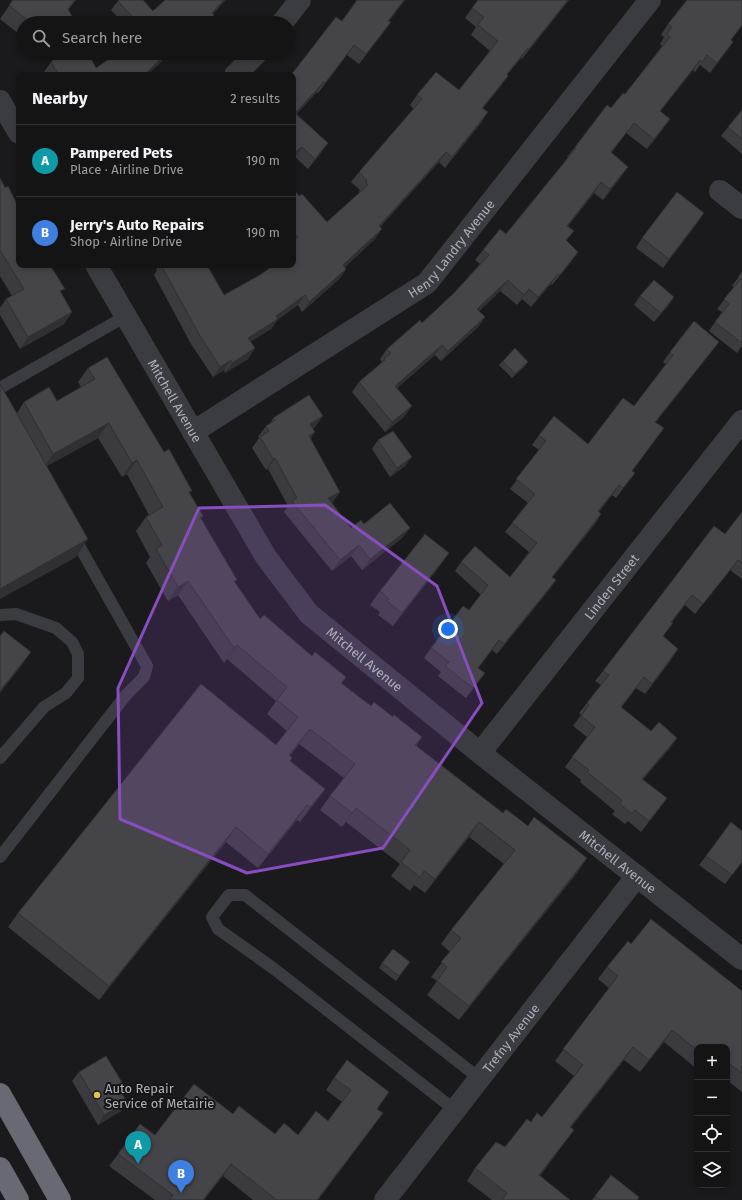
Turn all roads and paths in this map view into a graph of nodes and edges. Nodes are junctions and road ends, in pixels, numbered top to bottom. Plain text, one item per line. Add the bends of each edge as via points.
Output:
1 (300, 0) edge
2 (650, 0) edge
3 (287, 16) edge
4 (250, 60) edge
5 (239, 72) edge
6 (0, 101) edge
7 (16, 128) edge
8 (720, 191) dead end
9 (742, 208) edge
10 (98, 268) edge
11 (126, 316) junction
12 (0, 388) edge
13 (742, 421) edge
14 (193, 432) junction
15 (66, 523) edge
16 (0, 615) edge
17 (480, 753) junction
18 (0, 758) edge
19 (0, 857) edge
20 (637, 876) junction
21 (742, 959) edge
22 (480, 1078) junction
23 (0, 1094) edge
24 (455, 1110) junction
25 (0, 1168) edge
26 (18, 1200) edge
27 (60, 1200) edge
28 (385, 1200) edge

1 - 3 street
2 - 14 street, Henry Landry Avenue via 426,283
4 - 5 street
6 - 7 street
8 - 9 street
10 - 11 street, Mitchell Avenue
11 - 12 lane
11 - 14 street, Mitchell Avenue
13 - 17 street, Linden Street
14 - 17 street, Mitchell Avenue via 266,557 309,614
15 - 19 lane via 147,666 144,677 126,695
16 - 18 lane via 16,614 56,628 72,642 78,654 78,678 66,692 44,707
17 - 20 street, Mitchell Avenue
20 - 21 street, Mitchell Avenue
20 - 22 street, Trefny Avenue
22 - 24 street, Trefny Avenue
22 - 24 lane via 245,895 229,894 212,918 218,929 273,968
23 - 27 highway
24 - 28 street, Trefny Avenue
25 - 26 highway

